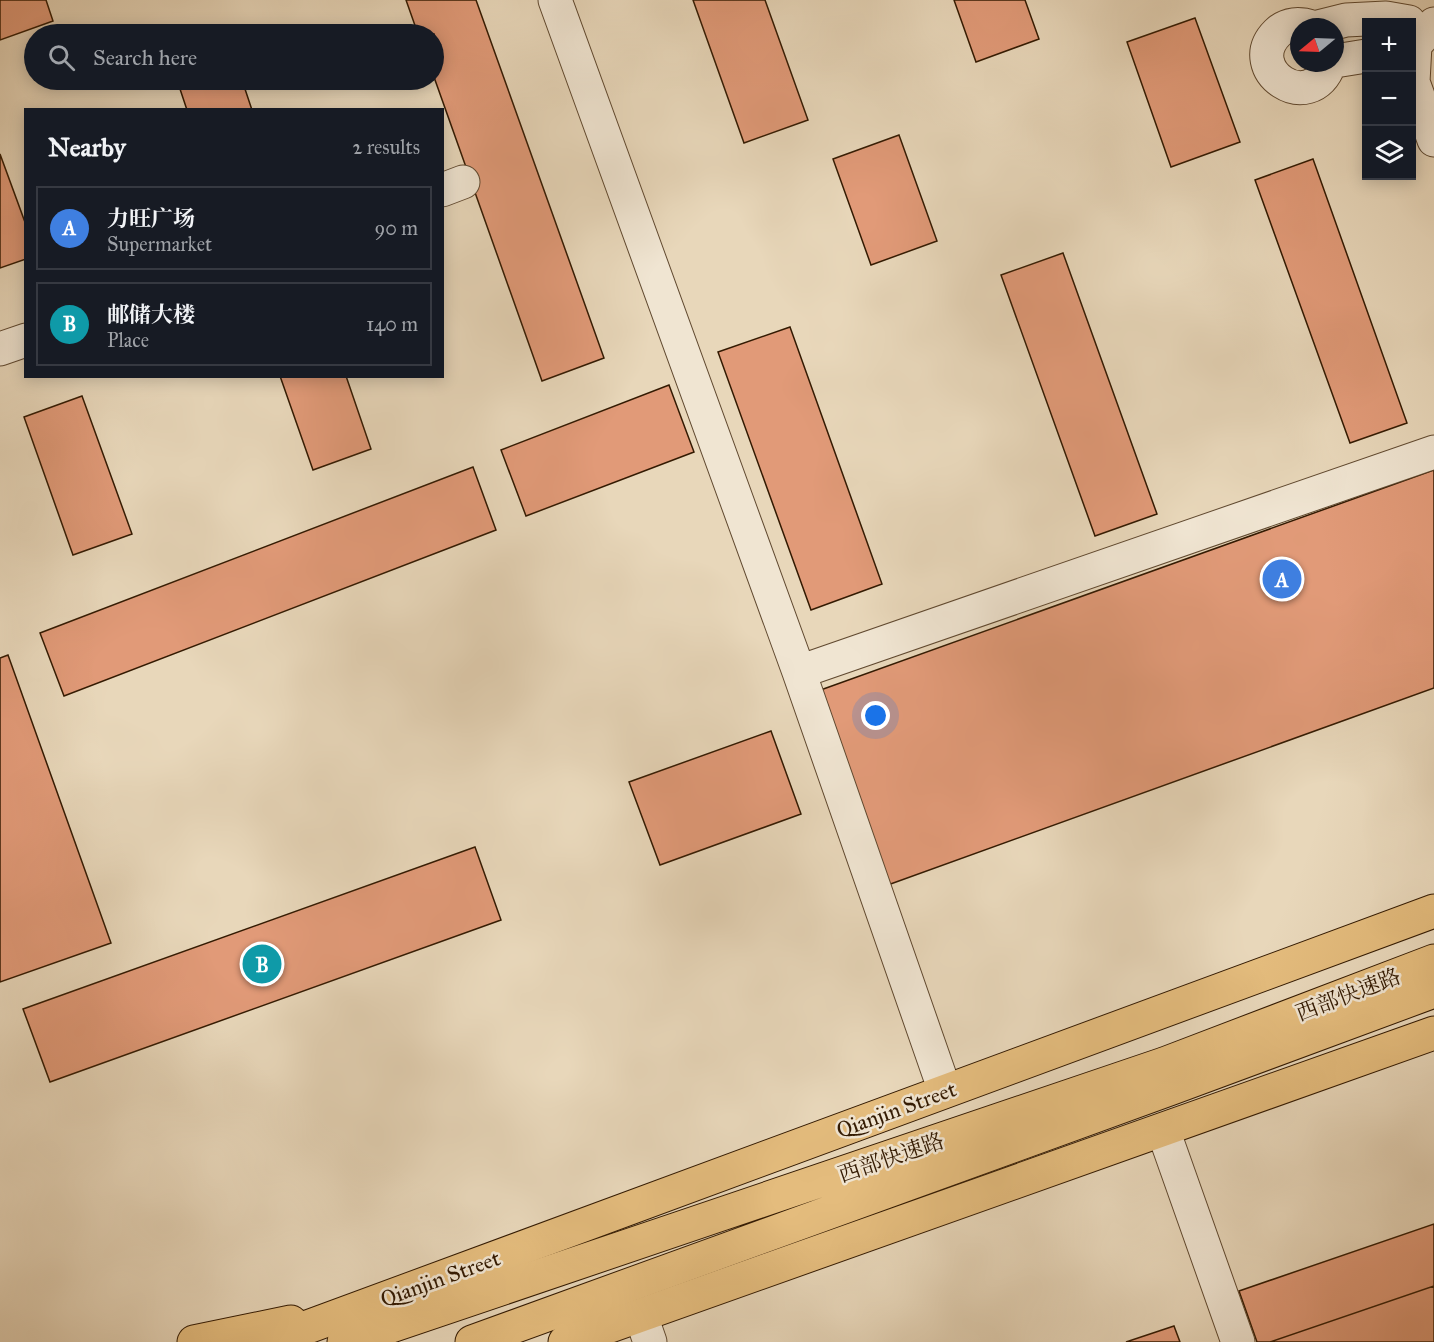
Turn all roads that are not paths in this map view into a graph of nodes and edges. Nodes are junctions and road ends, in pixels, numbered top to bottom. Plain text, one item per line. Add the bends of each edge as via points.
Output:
1 (555, 0) edge
2 (1344, 20) edge
3 (1421, 24) edge
4 (1290, 25) edge
5 (1416, 42) edge
6 (1362, 57) edge
7 (1344, 60) edge
8 (1327, 72) edge
9 (1413, 72) edge
10 (1434, 140) edge
11 (24, 341) edge
12 (0, 349) edge
13 (1434, 452) edge
14 (799, 672) junction
15 (1434, 910) edge
16 (1434, 961) edge
17 (1434, 991) edge
18 (1434, 1033) edge
19 (945, 1091) junction
20 (1163, 1130) junction
21 (357, 1308) junction
22 (645, 1329) edge
23 (194, 1342) edge
24 (267, 1342) edge
25 (344, 1342) edge
26 (472, 1342) edge
27 (565, 1342) edge
28 (1238, 1342) edge

1 - 14 lane
2 - 3 lane via 1386,18
3 - 5 lane
4 - 8 lane via 1271,40 1267,52 1273,75 1293,88 1317,83
6 - 7 lane
9 - 10 lane
11 - 12 lane
13 - 14 lane
14 - 19 lane
15 - 19 main road, Qianjin Street
16 - 25 main road, 西部快速路 via 1164,1064
17 - 26 main road, 西部快速路
18 - 20 main road
19 - 21 main road, Qianjin Street
20 - 22 main road
20 - 28 lane
21 - 23 main road, Qianjin Street
21 - 24 main road, Qianjin Street
22 - 27 main road

